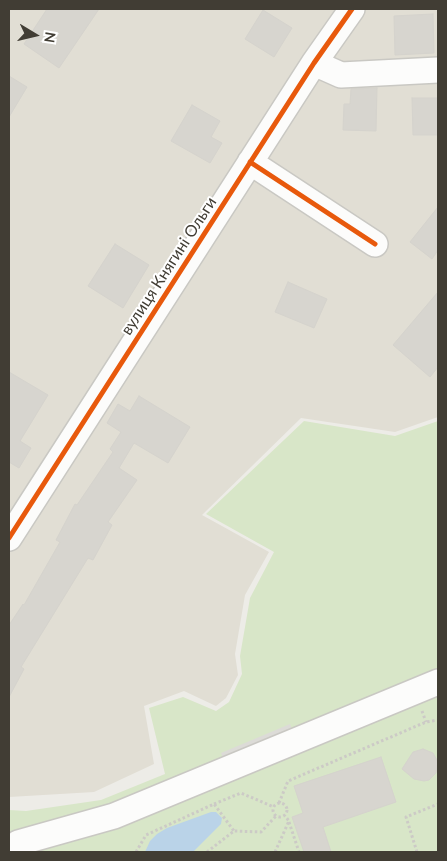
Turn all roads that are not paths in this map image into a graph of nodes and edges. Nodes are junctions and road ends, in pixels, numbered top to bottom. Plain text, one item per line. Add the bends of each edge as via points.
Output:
1 (352, 9) edge
2 (314, 63) junction
3 (438, 70) edge
4 (250, 162) junction
5 (375, 244) dead end
6 (9, 538) edge
7 (438, 682) edge
8 (10, 852) edge

1 - 2 street, вулиця Княгині Ольги
2 - 3 street via 341,75
2 - 4 street, вулиця Княгині Ольги
4 - 5 street
4 - 6 street, вулиця Княгині Ольги
7 - 8 street via 114,816 18,843

